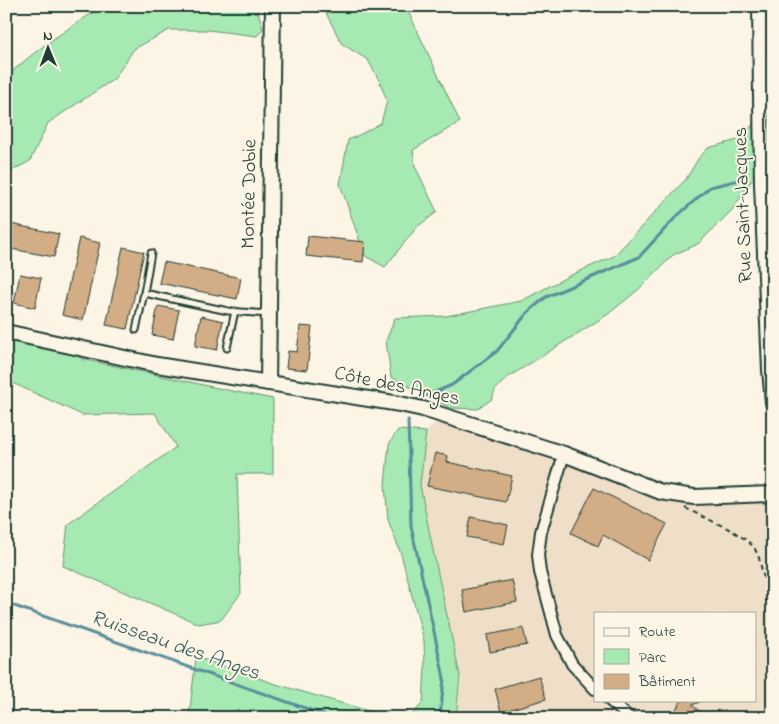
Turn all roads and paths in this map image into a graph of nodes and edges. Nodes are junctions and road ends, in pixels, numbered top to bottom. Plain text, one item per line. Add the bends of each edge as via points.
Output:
1 (273, 6) edge
2 (760, 6) edge
3 (151, 253) dead end
4 (144, 293) junction
5 (235, 311) junction
6 (269, 314) junction
7 (136, 330) dead end
8 (6, 332) edge
9 (227, 348) dead end
10 (268, 383) junction
11 (773, 403) edge
12 (564, 454) junction
13 (773, 494) edge
14 (683, 507) dead end
15 (773, 618) edge
16 (594, 688) edge
17 (611, 702) edge
18 (630, 718) edge

1 - 6 street, Montée Dobie
2 - 11 street, Rue Saint-Jacques via 762,184
3 - 4 lane
4 - 5 lane
4 - 7 lane
5 - 6 lane
5 - 9 lane
6 - 10 street, Montée Dobie
8 - 10 street, Côte des Anges via 157,365
10 - 12 street, Côte des Anges via 423,409
12 - 13 street, Côte des Anges via 661,492 694,497
12 - 16 street via 541,532 540,572 557,634 572,664
14 - 15 path via 748,541 759,558
17 - 18 street

